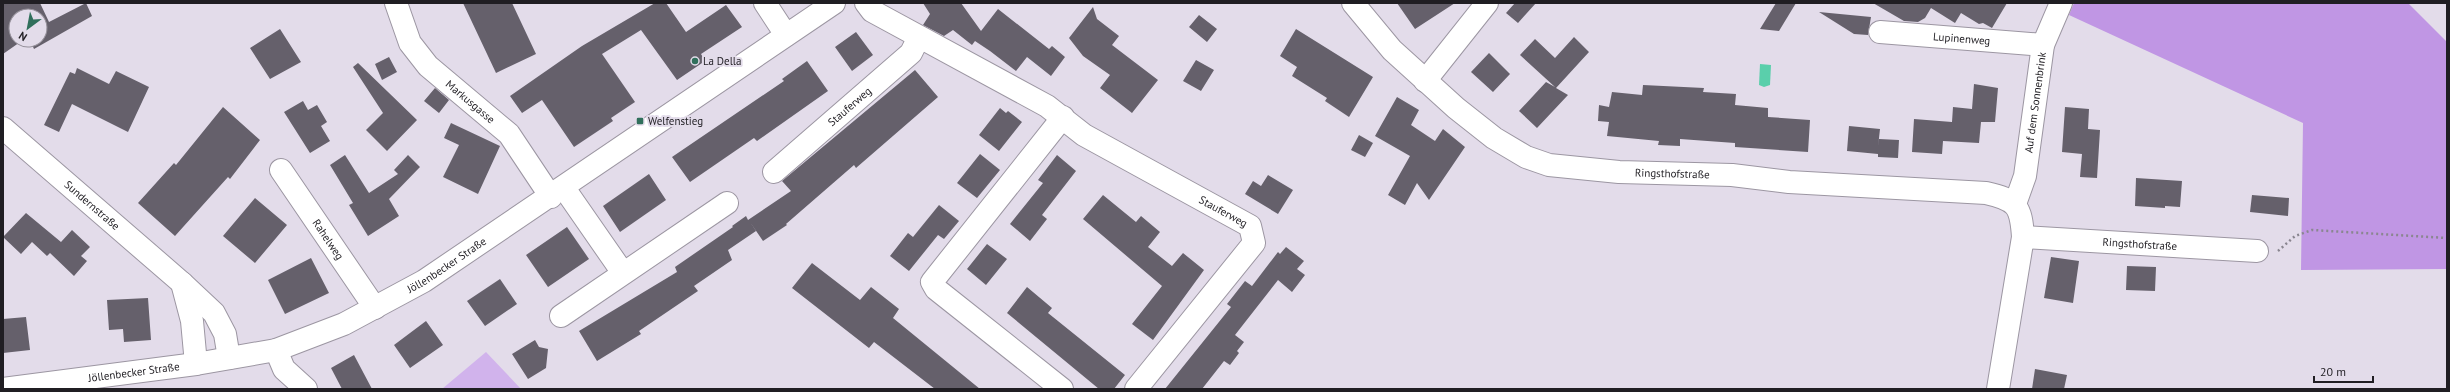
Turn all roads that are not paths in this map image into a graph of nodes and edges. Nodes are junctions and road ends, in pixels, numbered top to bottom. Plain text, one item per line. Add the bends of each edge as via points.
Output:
1 (396, 3) edge
2 (765, 3) edge
3 (834, 3) edge
4 (866, 3) edge
5 (1353, 3) edge
6 (1487, 3) edge
7 (2061, 3) edge
8 (1880, 32) dead end
9 (786, 35) junction
10 (919, 38) junction
11 (2043, 45) junction
12 (1425, 81) junction
13 (1062, 117) junction
14 (3, 128) edge
15 (281, 170) dead end
16 (774, 172) dead end
17 (558, 192) junction
18 (727, 203) dead end
19 (2015, 204) junction
20 (2022, 237) junction
21 (2257, 251) road end
22 (622, 273) junction
23 (182, 283) junction
24 (375, 308) junction
25 (561, 316) dead end
26 (276, 350) junction
27 (229, 358) junction
28 (196, 364) junction
29 (95, 383) edge
30 (3, 389) edge
31 (306, 389) edge
32 (1062, 389) edge
33 (1136, 389) edge
34 (1998, 389) edge

1 - 17 street, Markusgasse via 410,43 428,66 509,134
2 - 9 street
3 - 9 street, Jöllenbecker Straße
4 - 10 street, Stauferweg via 872,11
5 - 12 street, Ringsthofstraße via 1362,17 1392,50
6 - 12 street
7 - 11 street, Auf dem Sonnenbrink
8 - 11 street, Lupinenweg
9 - 17 street, Jöllenbecker Straße
10 - 13 street, Stauferweg via 1047,106
10 - 16 street, Stauferweg via 910,53
11 - 19 street, Auf dem Sonnenbrink via 2025,176
12 - 19 street, Ringsthofstraße via 1494,138 1526,157 1549,165 1619,172 1732,176 1789,182 1986,193 2006,197
13 - 32 street via 932,282 936,289
13 - 33 street, Stauferweg via 1084,136 1250,226 1254,243
14 - 23 street, Sundernstraße
15 - 24 street, Rahelweg
17 - 22 street
17 - 24 street, Jöllenbecker Straße via 424,281
18 - 22 street
19 - 20 street via 2022,216
20 - 21 street, Ringsthofstraße
20 - 34 street
22 - 25 street
23 - 27 street, Sundernstraße via 214,313 225,334
23 - 28 street via 192,321
24 - 26 street, Jöllenbecker Straße via 323,334
26 - 27 street, Jöllenbecker Straße
26 - 31 street via 284,368
27 - 28 street, Jöllenbecker Straße
28 - 29 street, Jöllenbecker Straße
29 - 30 street, Jöllenbecker Straße

